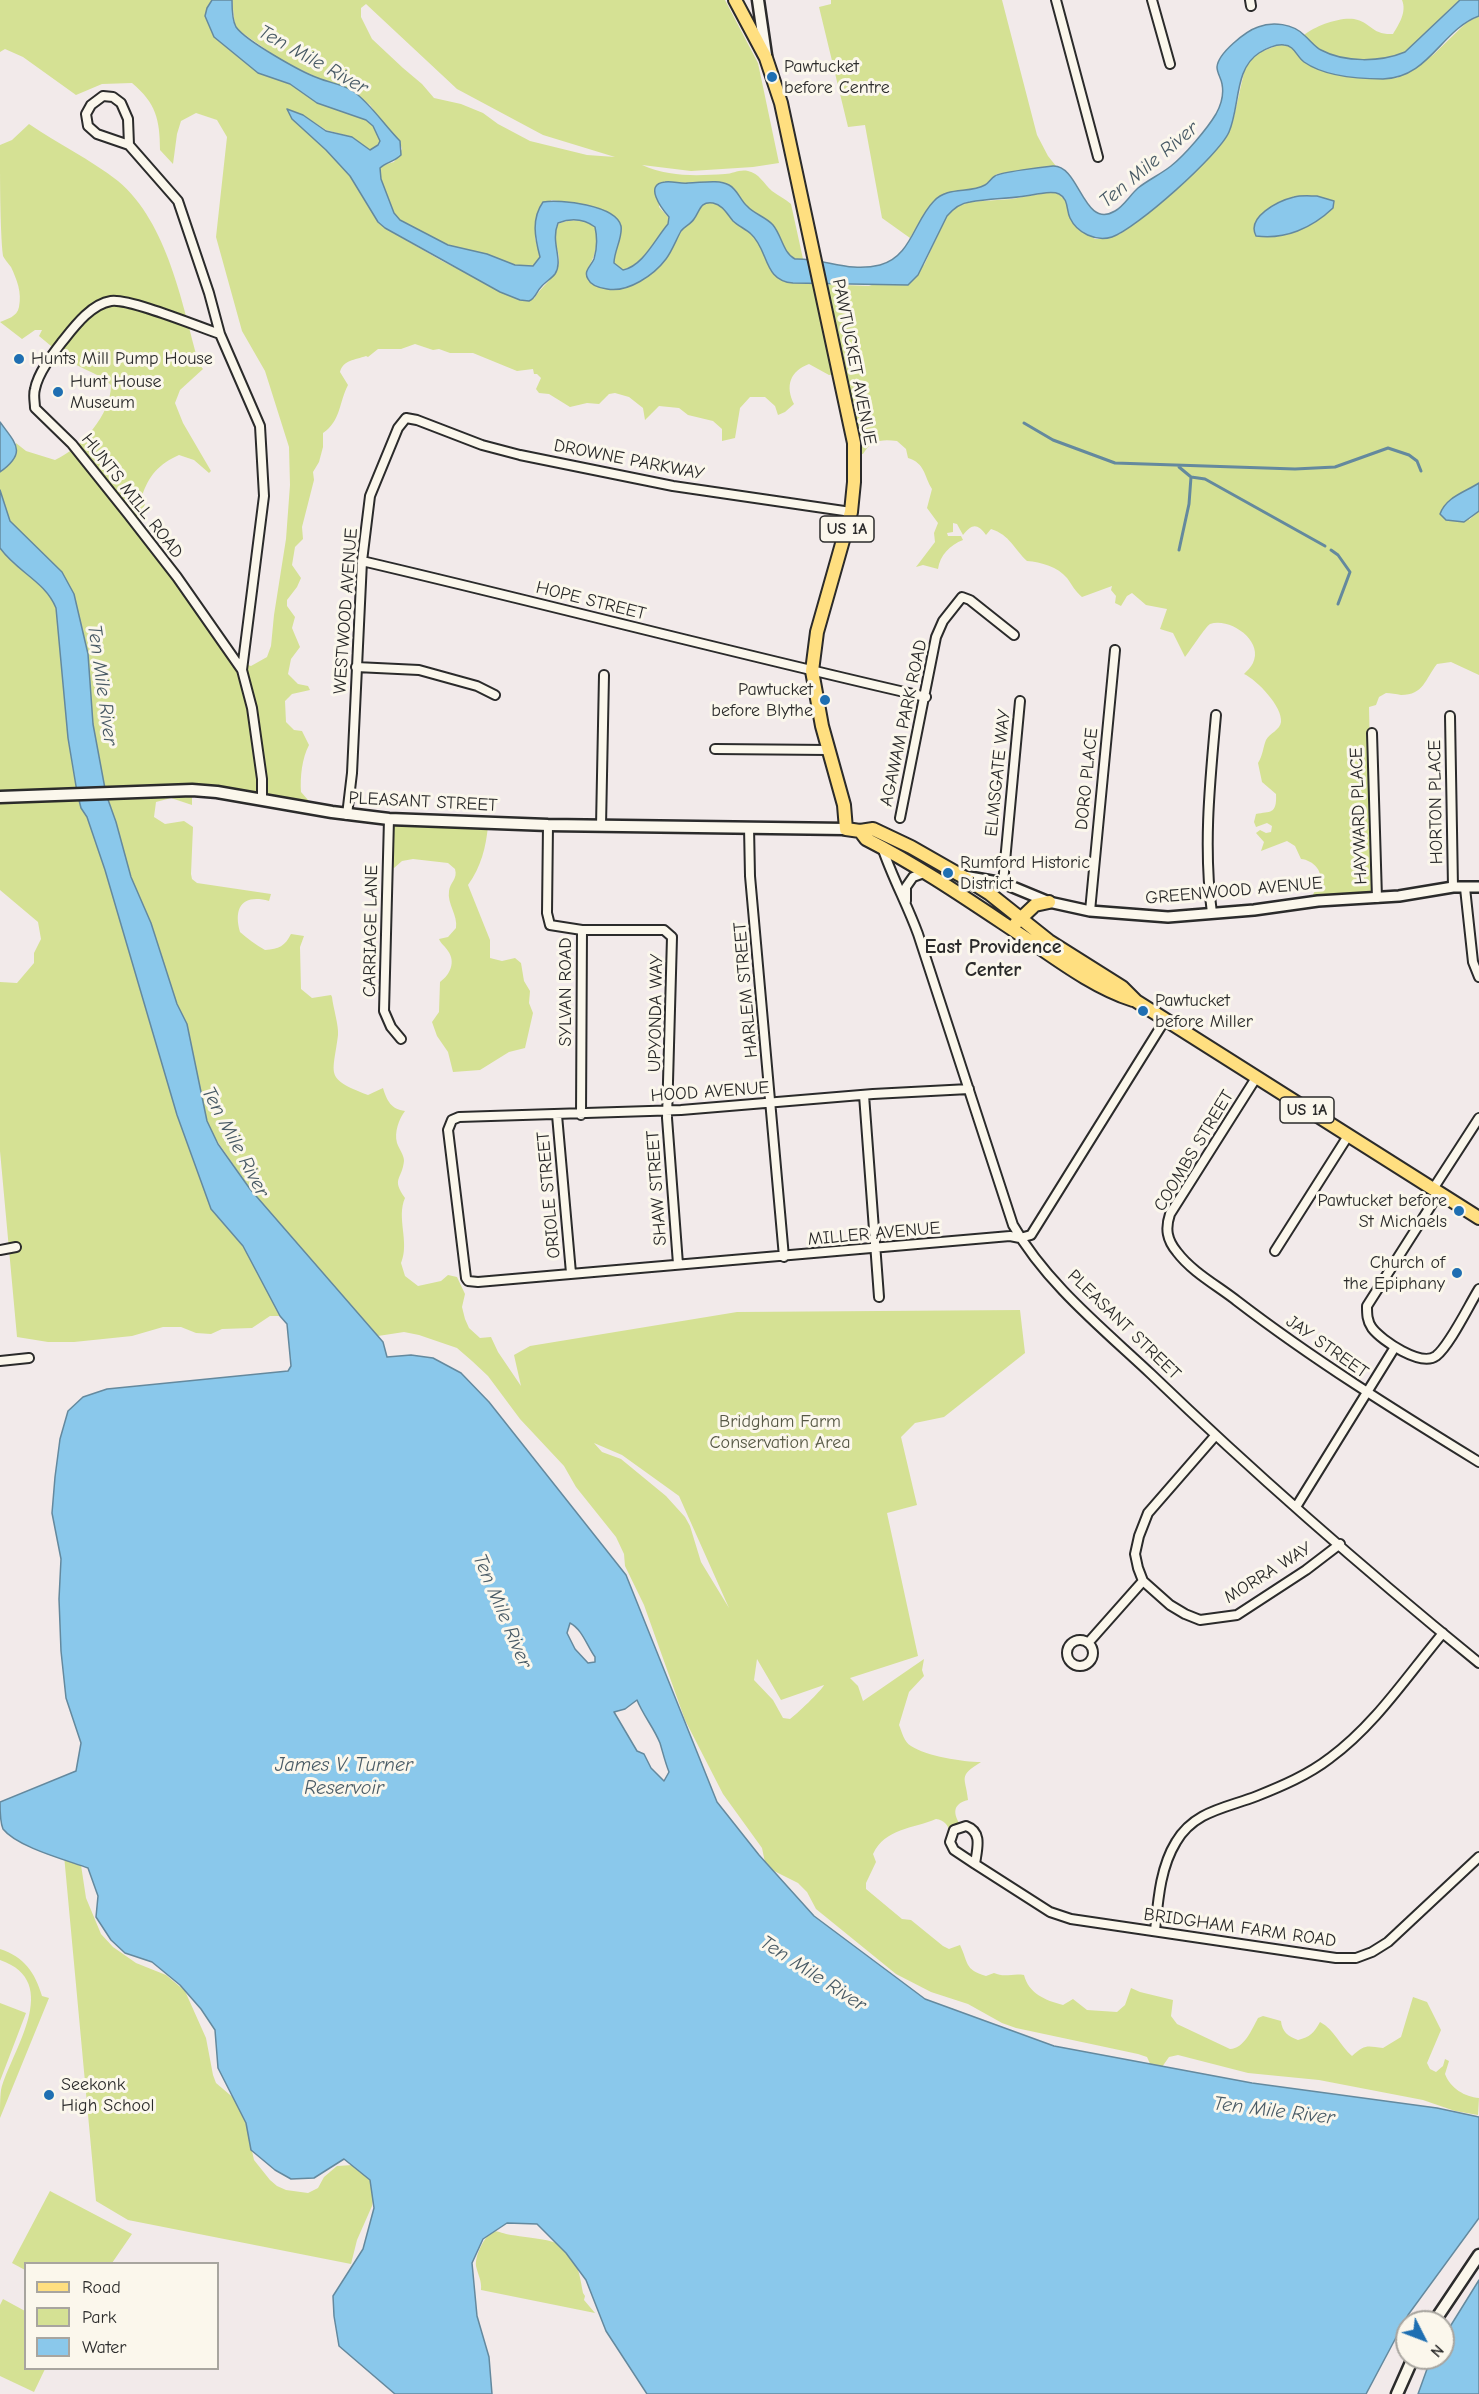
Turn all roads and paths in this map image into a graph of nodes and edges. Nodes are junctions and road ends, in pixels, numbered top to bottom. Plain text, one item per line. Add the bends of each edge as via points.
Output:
1 (735, 0) edge
2 (758, 0) edge
3 (1056, 0) edge
4 (1152, 0) edge
5 (766, 58) junction
6 (1170, 64) dead end
7 (129, 146) junction
8 (1098, 157) dead end
9 (220, 334) junction
10 (406, 418) joint
11 (851, 512) junction
12 (362, 561) junction
13 (1014, 634) dead end
14 (1115, 650) dead end
15 (357, 667) junction
16 (242, 670) junction
17 (812, 671) junction
18 (604, 675) dead end
19 (495, 695) dead end
20 (926, 697) junction
21 (1020, 701) dead end
22 (1216, 715) dead end
23 (1450, 716) dead end
24 (1372, 733) dead end
25 (715, 749) dead end
26 (829, 750) junction
27 (0, 796) edge
28 (262, 799) junction
29 (347, 815) junction
30 (900, 818) dead end
31 (388, 819) junction
32 (548, 825) junction
33 (601, 825) junction
34 (749, 827) junction
35 (846, 829) junction
36 (860, 831) junction
37 (882, 847) junction
38 (924, 873) junction
39 (960, 875) junction
40 (1002, 883) junction
41 (1453, 887) junction
42 (1479, 887) edge
43 (1465, 888) junction
44 (1377, 898) junction
45 (906, 902) junction
46 (1049, 902) junction
47 (1090, 911) junction
48 (1212, 913) junction
49 (1019, 918) junction
50 (1011, 929) junction
51 (582, 930) junction
52 (1479, 977) edge
53 (1136, 1001) junction
54 (1165, 1020) junction
55 (401, 1039) dead end
56 (1256, 1078) junction
57 (969, 1089) junction
58 (864, 1095) junction
59 (772, 1103) junction
60 (669, 1110) junction
61 (557, 1115) junction
62 (581, 1115) junction
63 (1479, 1118) edge
64 (1348, 1136) junction
65 (1436, 1191) junction
66 (1479, 1218) edge
67 (1020, 1238) junction
68 (1170, 1241) joint
69 (16, 1247) dead end
70 (876, 1248) junction
71 (0, 1250) edge
72 (1275, 1251) dead end
73 (784, 1257) junction
74 (678, 1264) junction
75 (571, 1273) junction
76 (468, 1281) joint
77 (1479, 1289) edge
78 (879, 1297) dead end
79 (1395, 1347) junction
80 (29, 1358) dead end
81 (0, 1361) edge
82 (1365, 1392) junction
83 (1215, 1436) junction
84 (1479, 1462) edge
85 (1296, 1507) junction
86 (1340, 1544) junction
87 (1143, 1581) junction
88 (1443, 1633) junction
89 (1088, 1643) dead end
90 (1479, 1663) edge
91 (1479, 1857) edge
92 (975, 1864) junction
93 (1155, 1931) junction
94 (1479, 2255) edge
95 (1442, 2310) edge
96 (1408, 2370) edge
97 (1397, 2394) edge

1 - 5 main road, PAWTUCKET AVENUE / US 1A
2 - 5 main road
3 - 8 street
4 - 6 street
5 - 11 main road, PAWTUCKET AVENUE / US 1A via 781,103 854,443
7 - 7 street, HUNTS MILL ROAD via 128,119 122,103 113,97 97,98 86,114 87,126
7 - 9 street, HUNTS MILL ROAD via 178,201
9 - 16 street, HUNTS MILL ROAD via 260,426 262,442 264,496
9 - 16 street, HUNTS MILL ROAD via 123,302 100,304 48,360 35,389 35,408 72,444 128,514
10 - 11 street, DROWNE PARKWAY via 520,454 673,486
10 - 12 street, WESTWOOD AVENUE via 398,428 370,496
11 - 17 main road, PAWTUCKET AVENUE / US 1A via 817,632
12 - 15 street, WESTWOOD AVENUE
12 - 17 street, HOPE STREET
13 - 20 street, AGAWAM PARK ROAD via 962,597 936,637
14 - 47 street, DORO PLACE
15 - 19 street via 419,670
15 - 29 street, WESTWOOD AVENUE
16 - 28 street, HUNTS MILL ROAD via 252,708
17 - 20 street, HOPE STREET
17 - 26 main road, PAWTUCKET AVENUE / US 1A
18 - 33 street
20 - 30 street, AGAWAM PARK ROAD
21 - 40 street, ELMSGATE WAY
22 - 48 street via 1209,791
23 - 41 street, HORTON PLACE
24 - 44 street, HAYWARD PLACE
25 - 26 street
26 - 35 main road, PAWTUCKET AVENUE / US 1A via 844,805
27 - 28 main road, PLEASANT STREET via 192,790
28 - 29 main road, PLEASANT STREET
29 - 31 main road, PLEASANT STREET
31 - 32 main road, PLEASANT STREET
31 - 55 street, CARRIAGE LANE via 384,1011
32 - 33 main road, PLEASANT STREET
32 - 51 street, SYLVAN ROAD via 547,920 553,927
33 - 34 main road, PLEASANT STREET
34 - 35 main road, PLEASANT STREET
34 - 59 street, HARLEM STREET via 750,876
35 - 36 main road, US 1A
36 - 37 main road, US 1A
36 - 39 main road, US 1A via 873,829
37 - 38 main road, US 1A
37 - 45 street, PLEASANT STREET via 892,878
38 - 45 street via 913,877 906,887
38 - 50 main road, US 1A
39 - 40 street, GREENWOOD AVENUE
39 - 49 main road, US 1A
40 - 46 street, GREENWOOD AVENUE
41 - 43 street, GREENWOOD AVENUE
41 - 44 street, GREENWOOD AVENUE
42 - 43 street, GREENWOOD AVENUE
43 - 52 street via 1473,962
44 - 48 street, GREENWOOD AVENUE
45 - 57 street, PLEASANT STREET
46 - 47 street, GREENWOOD AVENUE
46 - 49 main road via 1035,905
47 - 48 street, GREENWOOD AVENUE via 1168,916
49 - 50 main road
49 - 53 main road, US 1A via 1113,980
50 - 53 main road, US 1A via 1115,995
51 - 60 street, UPYONDA WAY via 664,930 672,937
51 - 62 street, SYLVAN ROAD
53 - 54 main road, US 1A
54 - 56 main road, US 1A
54 - 67 street via 1031,1235
56 - 64 main road, US 1A
56 - 68 street, COOMBS STREET via 1170,1214 1166,1226
57 - 58 street, HOOD AVENUE
57 - 67 street, PLEASANT STREET via 1012,1225
58 - 59 street, HOOD AVENUE
58 - 70 street
59 - 60 street, HOOD AVENUE
59 - 73 street, HARLEM STREET
60 - 62 street, HOOD AVENUE
60 - 74 street, SHAW STREET
61 - 62 street, HOOD AVENUE
61 - 75 street, ORIOLE STREET
61 - 76 street, HOOD AVENUE via 452,1120 448,1130
63 - 65 street
64 - 65 main road, US 1A
64 - 72 street
65 - 66 main road, US 1A
65 - 79 street via 1367,1306 1368,1321 1374,1330
67 - 70 street, MILLER AVENUE
67 - 83 street, PLEASANT STREET via 1073,1300
68 - 82 street, JAY STREET via 1185,1261
69 - 71 street
70 - 73 street, MILLER AVENUE
70 - 78 street
73 - 74 street, MILLER AVENUE
74 - 75 street, MILLER AVENUE
75 - 76 street, MILLER AVENUE
77 - 79 street via 1436,1356 1420,1359
79 - 82 street
80 - 81 street
82 - 84 street, JAY STREET
82 - 85 street
83 - 85 street, PLEASANT STREET
83 - 87 street via 1148,1513 1136,1554
85 - 86 street, PLEASANT STREET
86 - 87 street, MORRA WAY via 1237,1615 1200,1620 1170,1605
86 - 88 street, PLEASANT STREET
87 - 89 street
88 - 90 street, PLEASANT STREET
88 - 93 street via 1357,1737 1328,1760 1282,1786 1215,1808 1188,1825 1175,1843 1163,1875
91 - 93 street, BRIDGHAM FARM ROAD via 1388,1942 1356,1958
92 - 92 street, BRIDGHAM FARM ROAD via 976,1833 966,1826 957,1827 950,1836 951,1846
92 - 93 street, BRIDGHAM FARM ROAD via 1050,1912 1071,1919
94 - 95 main road
96 - 97 main road

